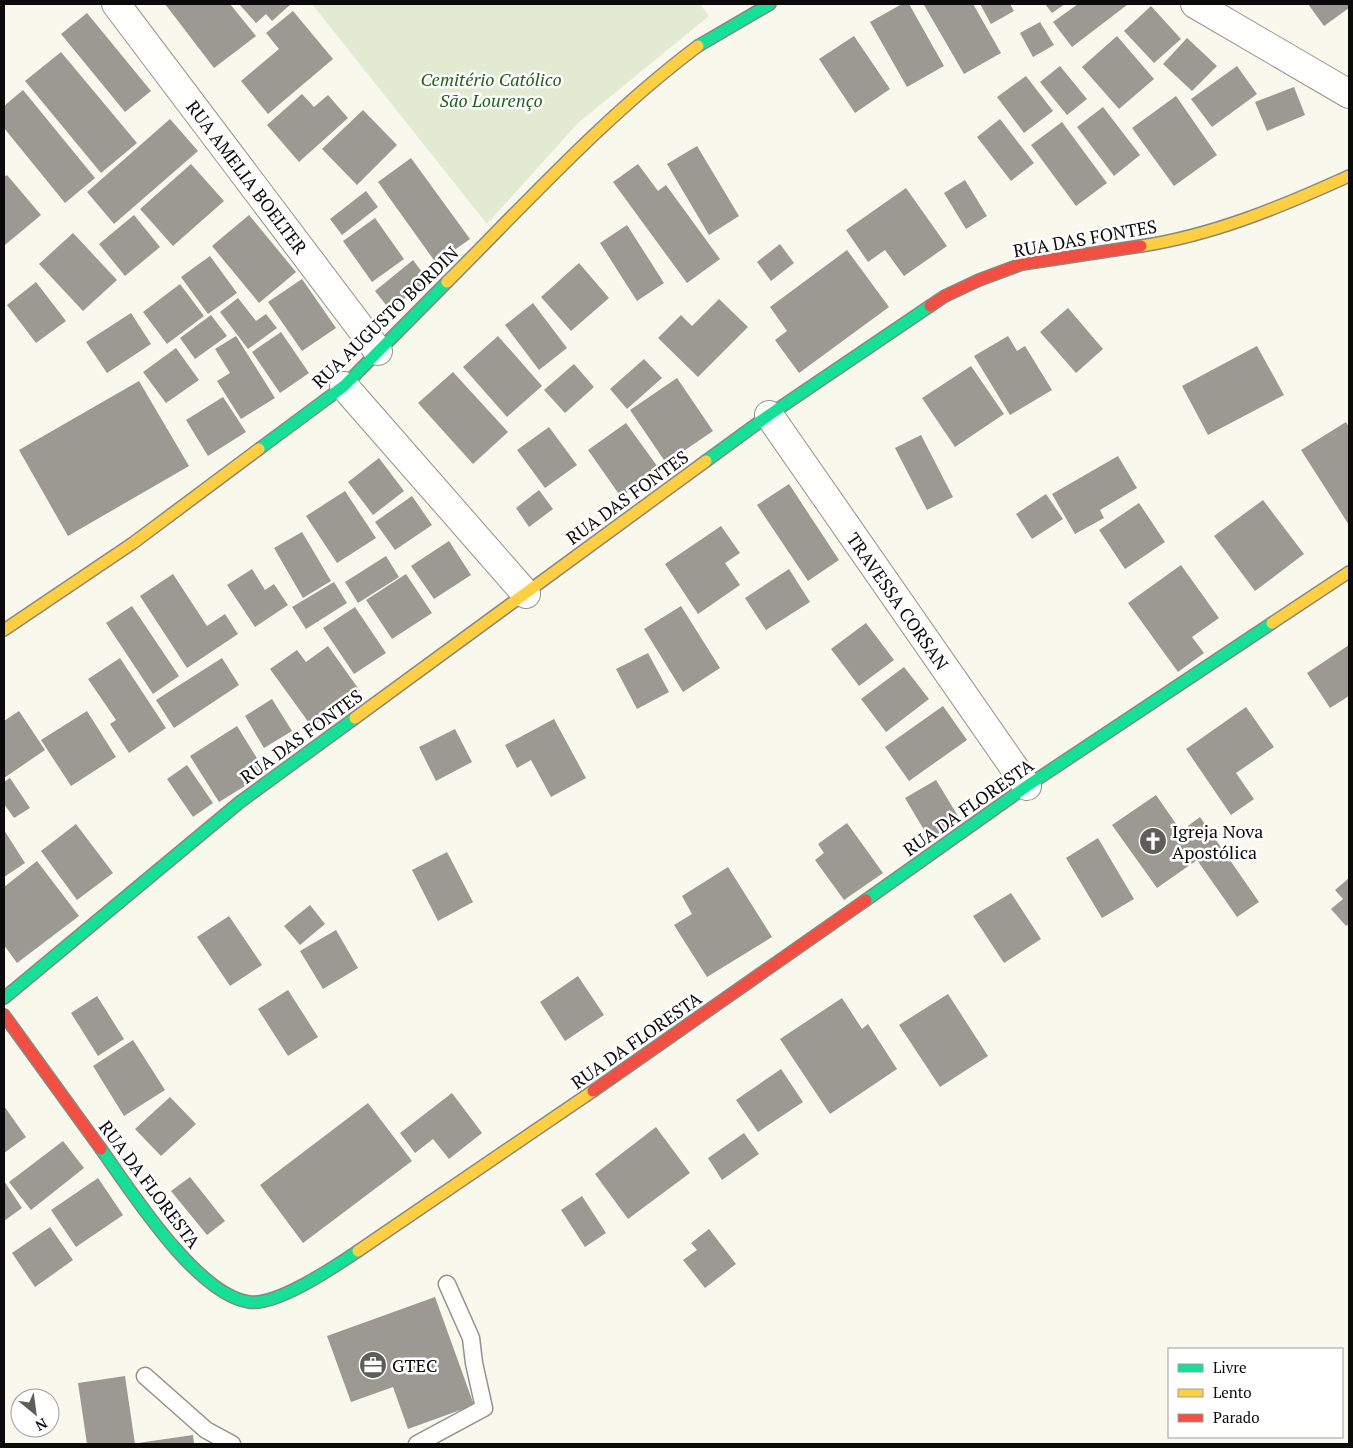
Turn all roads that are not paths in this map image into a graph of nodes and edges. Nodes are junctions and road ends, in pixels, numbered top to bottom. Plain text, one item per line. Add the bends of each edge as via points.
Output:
1 (116, 4) edge
2 (770, 4) edge
3 (1195, 4) edge
4 (1349, 94) edge
5 (1349, 176) edge
6 (378, 351) junction
7 (344, 386) junction
8 (769, 415) junction
9 (1349, 572) edge
10 (526, 594) junction
11 (4, 630) edge
12 (1027, 786) junction
13 (4, 998) edge
14 (4, 1016) edge
15 (446, 1284) dead end
16 (145, 1376) dead end
17 (232, 1444) edge
18 (417, 1444) edge

1 - 6 street, RUA AMELIA BOELTER
2 - 6 street, RUA AUGUSTO BORDIN via 701,44 669,68 596,133
3 - 4 street
5 - 8 street, RUA DAS FONTES via 1288,204 1202,233 1022,264 979,280 945,296
6 - 7 street, RUA AUGUSTO BORDIN
7 - 10 street
7 - 11 street, RUA AUGUSTO BORDIN via 133,543
8 - 10 street, RUA DAS FONTES
8 - 12 street, TRAVESSA CORSAN
9 - 12 street, RUA DA FLORESTA
10 - 13 street, RUA DAS FONTES via 240,802
12 - 14 street, RUA DA FLORESTA via 611,1079 336,1266 262,1302 245,1302 231,1296 183,1258 159,1230
15 - 18 lane via 471,1338 484,1408
16 - 17 lane via 206,1430

